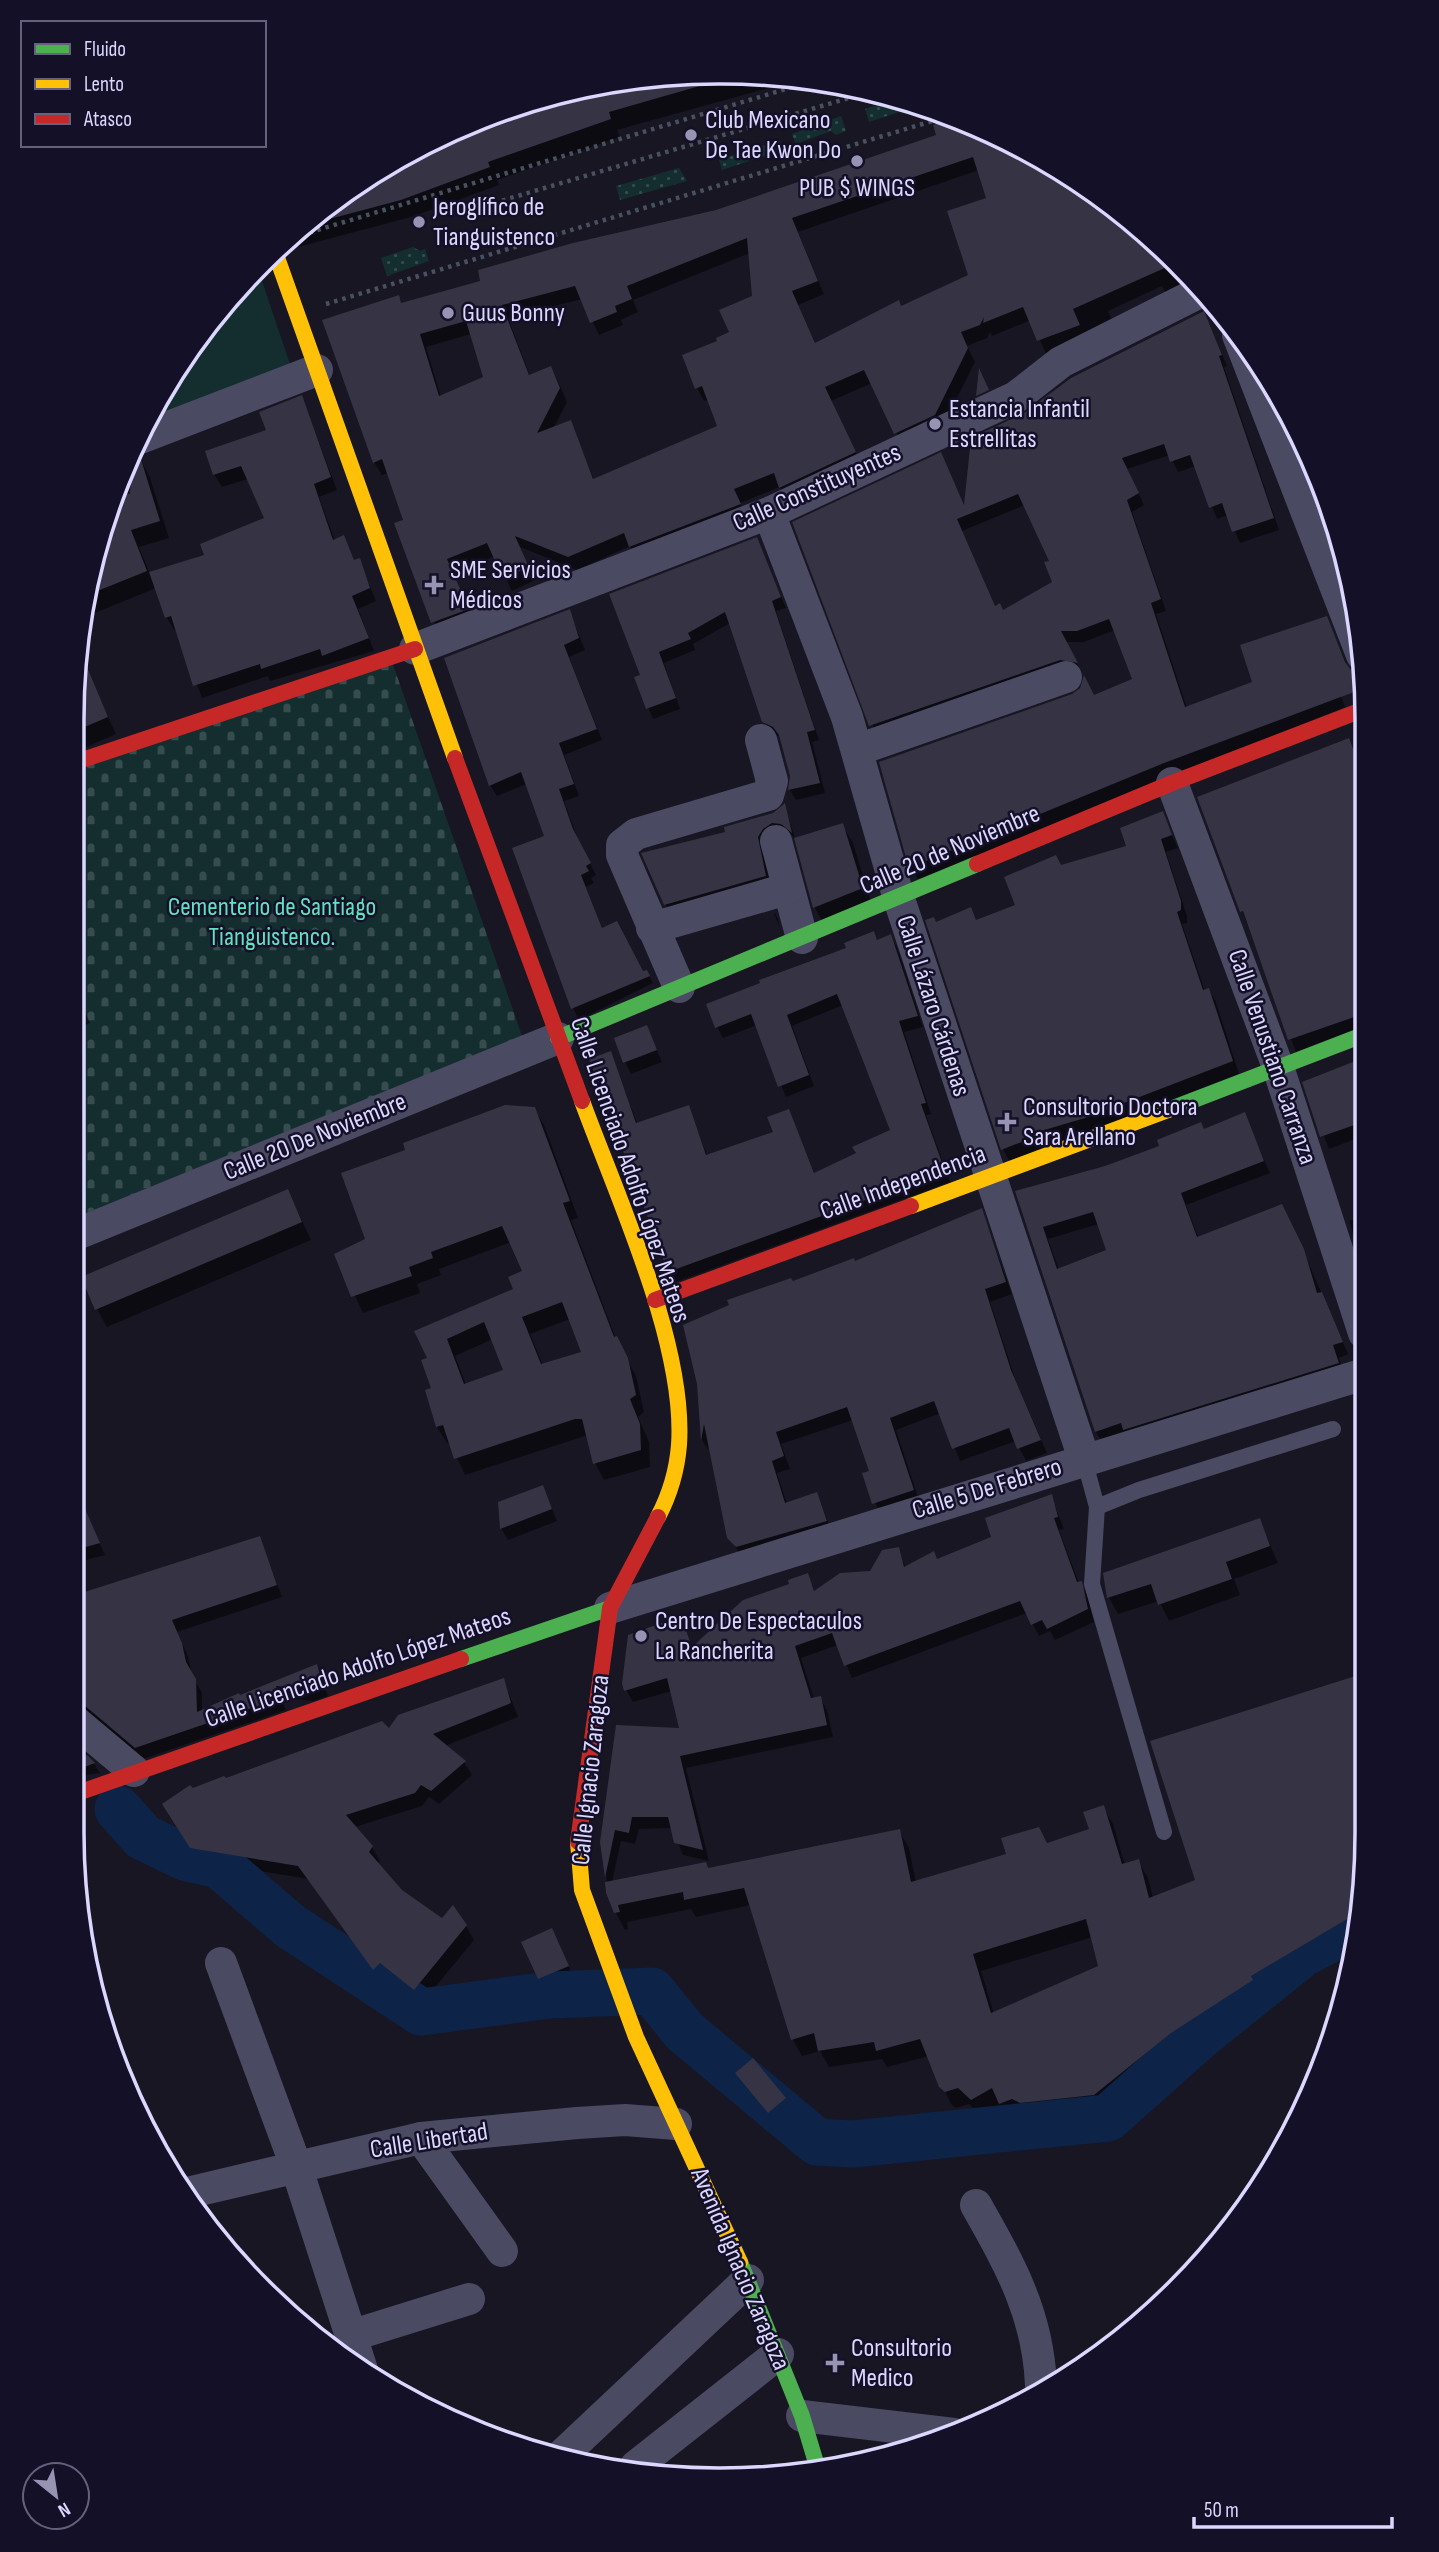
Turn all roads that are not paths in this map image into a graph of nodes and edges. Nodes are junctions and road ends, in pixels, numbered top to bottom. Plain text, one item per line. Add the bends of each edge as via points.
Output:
1 (279, 262) edge
2 (1193, 296) edge
3 (317, 370) junction
4 (1270, 402) edge
5 (153, 433) edge
6 (1290, 444) edge
7 (769, 513) junction
8 (1344, 603) edge
9 (415, 649) junction
10 (1066, 677) dead end
11 (1355, 713) edge
12 (761, 740) dead end
13 (857, 750) junction
14 (84, 759) edge
15 (1172, 783) junction
16 (776, 841) dead end
17 (787, 890) junction
18 (898, 899) junction
19 (652, 928) junction
20 (802, 938) junction
21 (679, 987) junction
22 (558, 1038) junction
23 (1355, 1038) edge
24 (1278, 1067) junction
25 (989, 1178) junction
26 (84, 1231) edge
27 (655, 1300) junction
28 (1355, 1305) edge
29 (1355, 1377) edge
30 (1333, 1429) dead end
31 (1084, 1459) junction
32 (1097, 1507) junction
33 (610, 1608) junction
34 (84, 1729) edge
35 (134, 1771) junction
36 (84, 1791) edge
37 (1164, 1832) dead end
38 (221, 1963) dead end
39 (676, 2123) junction
40 (421, 2138) junction
41 (296, 2166) junction
42 (195, 2191) edge
43 (976, 2205) dead end
44 (502, 2251) dead end
45 (748, 2280) junction
46 (470, 2299) dead end
47 (350, 2336) junction
48 (356, 2354) edge
49 (778, 2354) junction
50 (1040, 2381) edge
51 (802, 2416) junction
52 (931, 2431) edge
53 (568, 2449) edge
54 (815, 2461) edge
55 (639, 2463) edge

1 - 3 street, Calle Licenciado Adolfo López Mateos
2 - 7 street, Calle Constituyentes via 1061,362 1016,397
3 - 5 street
3 - 9 street, Calle Licenciado Adolfo López Mateos
4 - 6 street
6 - 8 street
7 - 9 street, Calle Constituyentes
7 - 13 street, Calle Lázaro Cárdenas
9 - 14 street
9 - 22 street, Calle Licenciado Adolfo López Mateos
10 - 13 street
11 - 15 street, Calle 20 de Noviembre
12 - 19 street via 772,782 768,795 636,834 622,845
13 - 18 street, Calle Lázaro Cárdenas
15 - 18 street, Calle 20 de Noviembre
15 - 24 street, Calle Venustiano Carranza
16 - 17 street
17 - 19 street
17 - 20 street
18 - 20 street, Calle 20 de Noviembre
18 - 25 street, Calle Lázaro Cárdenas
19 - 21 street
20 - 21 street, Calle 20 de Noviembre
21 - 22 street, Calle 20 de Noviembre
22 - 26 street, Calle 20 De Noviembre
22 - 27 street, Calle Licenciado Adolfo López Mateos
23 - 24 street, Calle Independencia
24 - 25 street, Calle Independencia
24 - 28 street, Calle Venustiano Carranza
25 - 27 street, Calle Independencia
25 - 31 street, Calle Lázaro Cárdenas
27 - 33 street, Calle Licenciado Adolfo López Mateos via 676,1389 679,1446 667,1497
29 - 31 street, Calle 5 De Febrero
30 - 32 lane
31 - 32 lane
31 - 33 street, Calle 5 De Febrero
32 - 37 lane via 1092,1584
33 - 35 street, Calle Licenciado Adolfo López Mateos
33 - 39 street, Calle Ignacio Zaragoza via 578,1841 582,1890 635,2037
34 - 35 street
35 - 36 street, Calle Licenciado Adolfo López Mateos
38 - 41 street
39 - 40 street, Calle Libertad via 589,2122
39 - 45 street, Avenida Ignacio Zaragoza
40 - 41 street, Calle Libertad
40 - 44 street
41 - 42 street, Calle Libertad
41 - 47 street
43 - 50 street via 1014,2273 1031,2315
45 - 49 street, Avenida Ignacio Zaragoza
45 - 53 street
46 - 47 street
47 - 48 street
49 - 51 street, Avenida Ignacio Zaragoza
49 - 55 street
51 - 52 street
51 - 54 street, Avenida Ignacio Zaragoza

